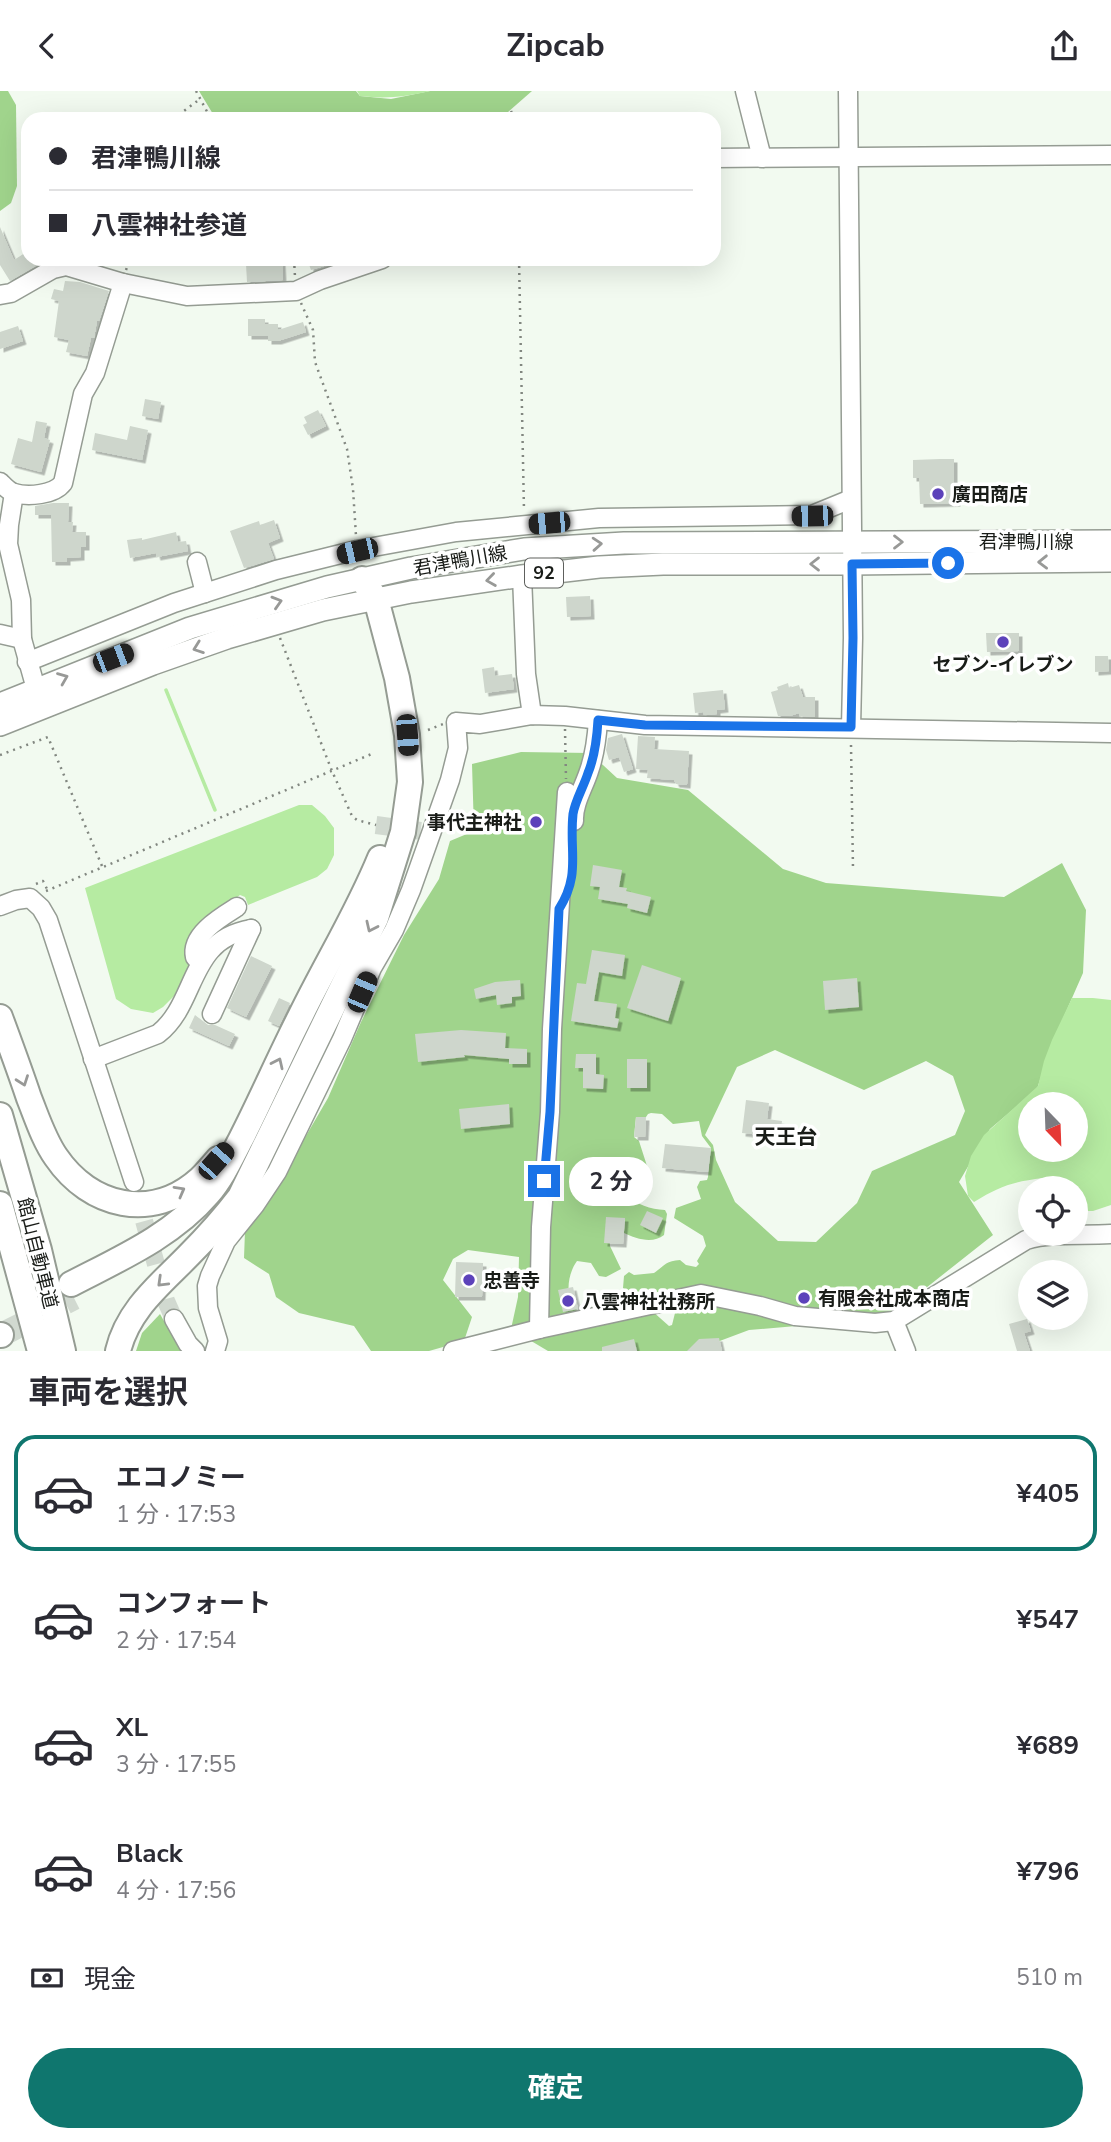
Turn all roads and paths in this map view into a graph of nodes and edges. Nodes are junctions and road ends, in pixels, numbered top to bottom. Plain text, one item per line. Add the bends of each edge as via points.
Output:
1 (196, 91) edge
2 (745, 91) edge
3 (848, 91) edge
4 (200, 99) junction
5 (182, 112) edge
6 (207, 112) edge
7 (1111, 155) edge
8 (849, 156) junction
9 (721, 158) edge
10 (762, 158) junction
11 (361, 266) edge
12 (519, 266) edge
13 (123, 283) junction
14 (296, 291) junction
15 (0, 295) edge
16 (7, 488) edge
17 (852, 499) junction
18 (524, 525) junction
19 (1111, 541) edge
20 (852, 542) junction
21 (357, 551) junction
22 (1111, 561) edge
23 (197, 562) dead end
24 (852, 564) junction
25 (522, 576) junction
26 (205, 593) junction
27 (366, 593) junction
28 (275, 624) junction
29 (0, 635) edge
30 (22, 639) junction
31 (27, 662) junction
32 (36, 689) junction
33 (0, 704) edge
34 (532, 715) junction
35 (565, 716) junction
36 (598, 720) junction
37 (0, 725) edge
38 (851, 727) junction
39 (1111, 733) edge
40 (374, 753) dead end
41 (0, 755) edge
42 (332, 771) junction
43 (567, 792) joint
44 (376, 825) tunnel mouth
45 (102, 866) junction
46 (853, 869) dead end
47 (30, 898) junction
48 (0, 906) edge
49 (237, 907) dead end
50 (559, 909) junction
51 (200, 963) junction
52 (212, 1014) dead end
53 (0, 1017) edge
54 (93, 1059) junction
55 (0, 1115) edge
56 (248, 1125) junction
57 (263, 1152) junction
58 (134, 1182) tunnel mouth
59 (0, 1204) edge
60 (1111, 1234) edge
61 (0, 1248) edge
62 (174, 1319) tunnel mouth
63 (894, 1321) junction
64 (539, 1329) junction
65 (23, 1351) edge
66 (40, 1351) edge
67 (63, 1351) edge
68 (118, 1351) edge
69 (195, 1351) edge
70 (215, 1351) edge
71 (453, 1351) edge
72 (906, 1351) edge

1 - 4 path
2 - 10 street
3 - 8 street
4 - 5 path
4 - 6 path
7 - 8 street
8 - 10 street
8 - 17 street
9 - 10 street
11 - 14 street
12 - 18 path
13 - 14 street via 187,296
13 - 15 street via 66,266
13 - 16 street via 95,373 83,394 63,483 45,493
14 - 21 path via 313,330 315,362 347,449
16 - 30 street via 8,544 21,600
17 - 18 street via 812,516 598,518
17 - 20 street
18 - 21 street via 456,532
20 -> 19 main road, 君津鴨川線 / 92
20 - 24 street
27 -> 20 main road, 君津鴨川線 / 92 via 411,568 524,549 624,543
21 - 26 street
22 -> 24 main road, 君津鴨川線 / 92
23 - 26 street
24 -> 25 main road, 君津鴨川線 / 92 via 663,564
24 - 38 street
25 -> 27 main road, 君津鴨川線 / 92
25 - 34 street
26 - 31 street
27 - 28 main road, 君津鴨川線 / 92
32 -> 27 main road, 君津鴨川線 / 92 via 190,628 327,587
56 -> 27 highway via 368,887 390,822 392,728
27 -> 57 highway via 397,678 407,735 410,782 403,832 376,918
28 -> 37 main road, 君津鴨川線 / 92 via 153,664
28 - 42 path
29 - 30 street
30 - 31 street
31 - 32 street
32 - 33 main road, 君津鴨川線 / 92
34 - 35 street
34 - 70 street via 480,724 456,722 457,748 450,780 425,833 411,890 394,930 277,1172 226,1241 216,1262 207,1286 218,1341
35 - 36 street
35 - 43 path
36 - 38 street via 645,725
36 - 50 street via 590,768 573,812 572,880
38 - 39 street
38 - 46 path
40 - 42 path
41 - 45 path via 48,737
42 - 44 path via 352,815
42 - 45 path
43 - 50 street
45 - 47 path
47 - 48 street
47 - 54 street via 48,920
49 - 51 street via 206,930 195,945 194,957
50 - 64 street
51 - 52 street via 222,940 251,929
51 - 54 street via 166,1027
53 -> 56 highway via 54,1155 71,1177 93,1194 135,1205 177,1195 199,1180
54 - 58 street
55 - 67 highway, 館山自動車道
56 - 57 highway via 220,1177 189,1213 73,1291 137,1265 171,1243
57 -> 68 highway via 240,1197 220,1223 131,1317
59 - 66 highway, 館山自動車道
60 - 63 street via 1045,1235 1026,1240
61 - 65 highway
62 - 69 street
63 - 64 street via 795,1316 701,1294
63 - 72 street
64 - 71 street

